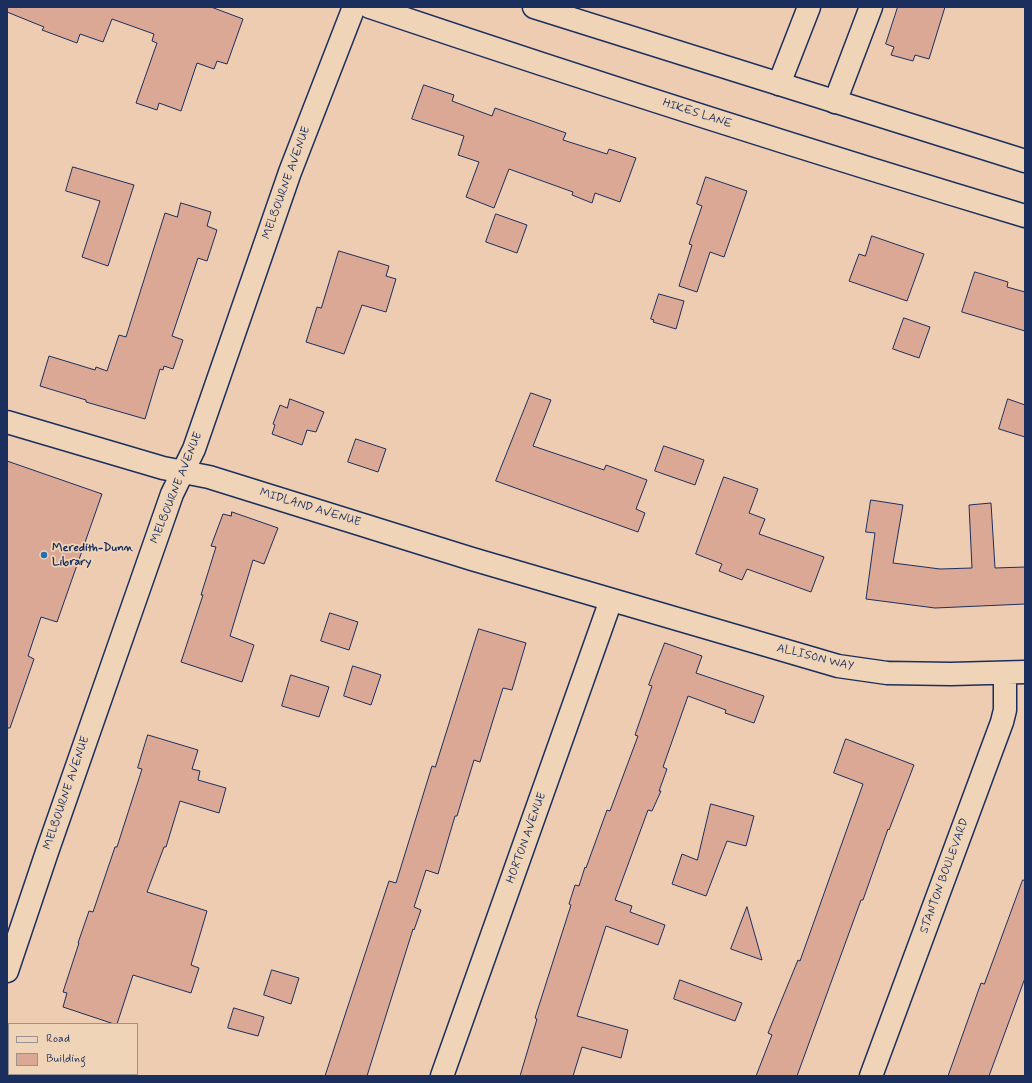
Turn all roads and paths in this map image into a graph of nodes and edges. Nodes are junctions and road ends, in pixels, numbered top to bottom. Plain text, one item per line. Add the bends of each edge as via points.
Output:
1 (354, 7) edge
2 (370, 7) edge
3 (534, 7) edge
4 (809, 7) edge
5 (871, 7) edge
6 (779, 84) junction
7 (835, 102) junction
8 (1025, 162) edge
9 (1025, 216) edge
10 (7, 422) edge
11 (184, 472) junction
12 (611, 600) junction
13 (1015, 673) edge
14 (7, 971) edge
15 (442, 1076) edge
16 (871, 1076) edge

1 - 11 street, MELBOURNE AVENUE via 290,172
2 - 9 street, HIKES LANE via 490,48
3 - 6 street
4 - 6 street
5 - 7 street
6 - 7 street
7 - 8 street
10 - 11 street, MIDLAND AVENUE via 162,468
11 - 12 street, MIDLAND AVENUE via 209,477
11 - 14 street, MELBOURNE AVENUE via 172,494
12 - 13 street, ALLISON WAY via 838,666 887,674
12 - 15 street, HORTON AVENUE
13 - 16 street, STANTON BOULEVARD via 1002,722

